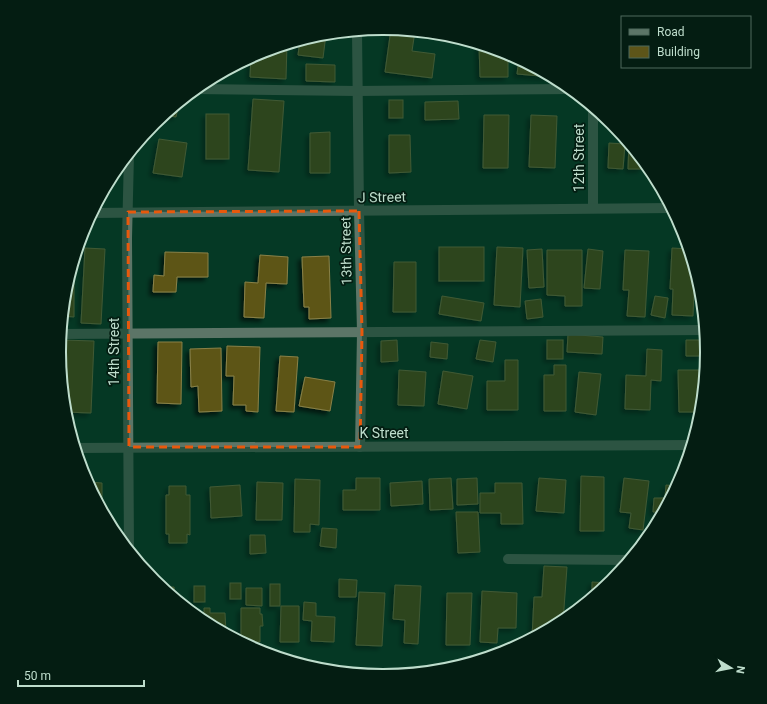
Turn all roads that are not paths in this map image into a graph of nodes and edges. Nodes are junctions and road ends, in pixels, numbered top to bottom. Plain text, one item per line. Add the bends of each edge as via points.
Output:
1 (357, 37) edge
2 (206, 89) edge
3 (561, 89) edge
4 (357, 90) junction
5 (593, 114) edge
6 (129, 163) edge
7 (593, 208) junction
8 (666, 208) edge
9 (359, 211) junction
10 (99, 212) edge
11 (128, 212) junction
12 (700, 330) edge
13 (362, 332) junction
14 (67, 334) edge
15 (128, 334) junction
16 (687, 445) edge
17 (129, 447) junction
18 (360, 447) junction
19 (81, 448) edge
20 (129, 541) edge
21 (508, 559) dead end
22 (623, 560) edge

1 - 4 street, 13th Street
2 - 4 street
3 - 4 street
4 - 9 street, 13th Street
5 - 7 street, 12th Street
6 - 11 street, 14th Street
7 - 8 street, J Street
7 - 9 street, J Street
9 - 11 street, J Street
9 - 13 street, 13th Street
10 - 11 street, J Street
11 - 15 street, 14th Street
12 - 13 street
13 - 15 street
13 - 18 street, 13th Street
14 - 15 street
15 - 17 street, 14th Street
16 - 18 street, K Street
17 - 18 street, K Street
17 - 19 street, K Street
17 - 20 street, 14th Street
21 - 22 street

